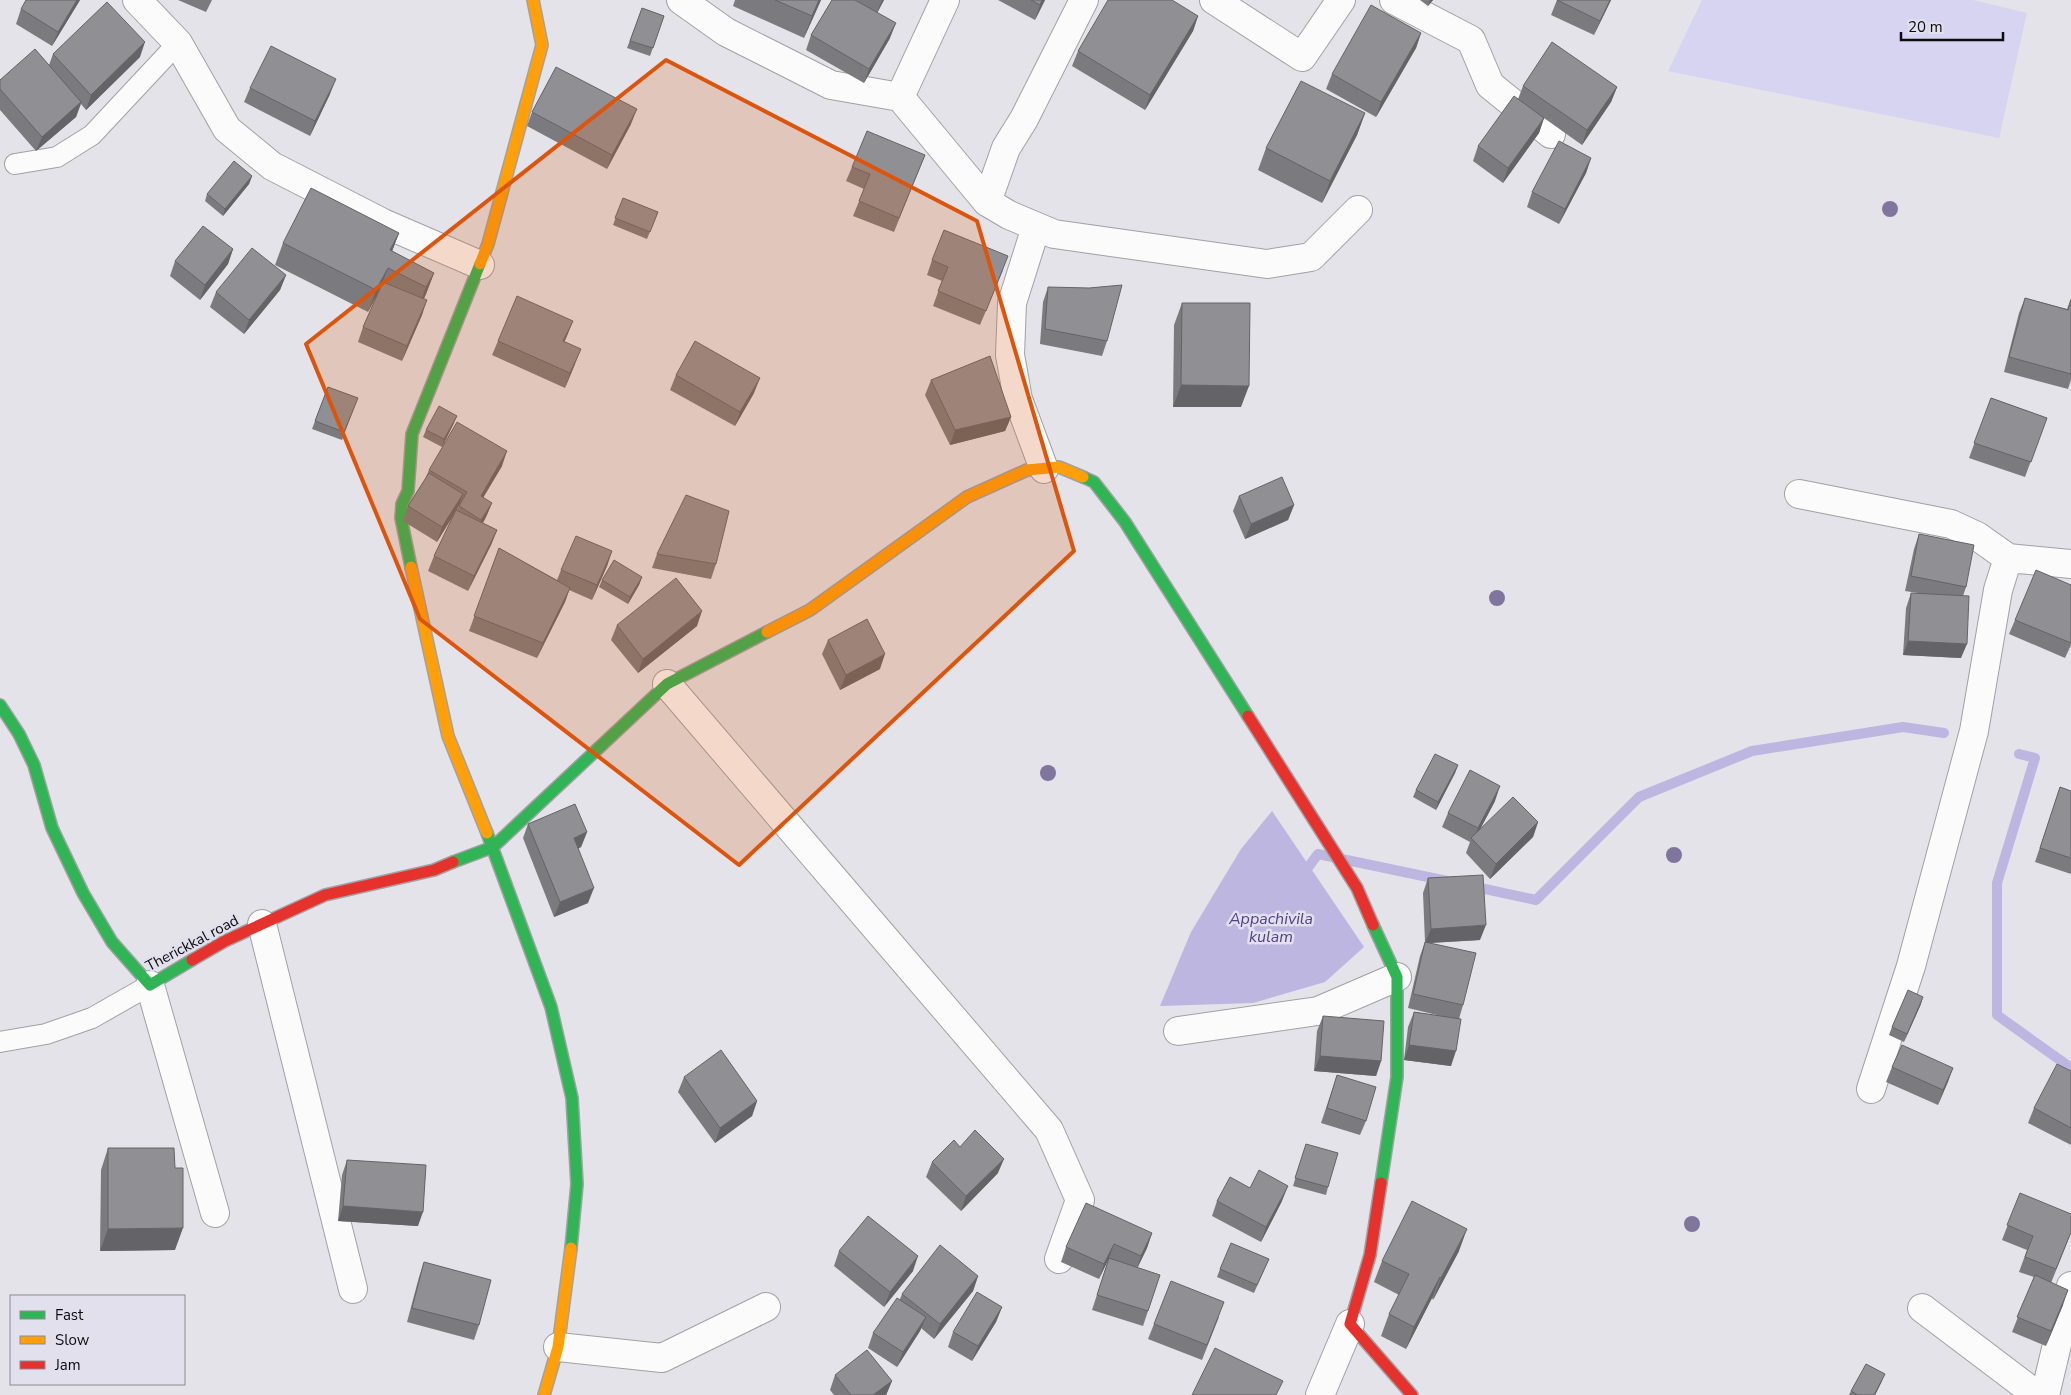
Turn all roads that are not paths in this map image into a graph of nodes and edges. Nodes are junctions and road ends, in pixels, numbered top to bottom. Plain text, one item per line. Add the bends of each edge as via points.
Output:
1 (137, 0) edge
2 (533, 0) edge
3 (681, 0) edge
4 (945, 0) edge
5 (1084, 0) edge
6 (1214, 0) edge
7 (1341, 0) edge
8 (1394, 0) edge
9 (178, 43) junction
10 (900, 97) junction
11 (1551, 134) dead end
12 (15, 164) dead end
13 (988, 202) junction
14 (1358, 210) dead end
15 (1036, 226) junction
16 (480, 265) junction
17 (1044, 468) junction
18 (1798, 494) dead end
19 (2008, 558) junction
20 (2071, 564) edge
21 (667, 684) junction
22 (0, 705) edge
23 (493, 847) junction
24 (262, 924) junction
25 (1397, 977) junction
26 (150, 985) junction
27 (1178, 1031) dead end
28 (0, 1042) edge
29 (1871, 1089) dead end
30 (215, 1213) dead end
31 (1059, 1259) dead end
32 (2071, 1286) edge
33 (353, 1289) dead end
34 (766, 1307) dead end
35 (1922, 1308) dead end
36 (1350, 1324) junction
37 (558, 1347) junction
38 (544, 1395) edge
39 (1320, 1395) edge
40 (1412, 1395) edge
41 (2037, 1395) edge
42 (2045, 1395) edge

1 - 9 street
2 - 16 street via 542,45
3 - 10 street via 726,32 831,85
4 - 10 street
5 - 13 street via 1006,148
6 - 7 street via 1302,57
8 - 11 street via 1471,40 1490,85
9 - 12 lane via 92,136 57,157
9 - 16 street via 227,129 272,166 382,222
10 - 13 street
13 - 15 street
14 - 15 street via 1311,258 1267,264 1054,234
15 - 17 street via 1012,302 1010,355 1018,399
16 - 23 street via 412,434 408,490 401,518 448,736
17 - 21 street via 1027,470 967,497 810,610
17 - 25 street via 1059,467 1094,482 1125,522 1357,888
18 - 19 street via 1951,524 1977,536
19 - 20 street
19 - 29 street via 1998,590 1974,731 1911,966
21 - 23 street
21 - 31 street via 1048,1130 1080,1200
22 - 26 street, Therickkal road via 12,721 34,766 50,826 92,910 132,970
23 - 24 street, Therickkal road via 434,870 325,895
23 - 37 street via 551,1008 572,1098 577,1184 570,1266
24 - 26 street, Therickkal road via 225,941
24 - 33 street
25 - 27 street via 1318,1011
25 - 36 street via 1397,1077 1370,1255
26 - 28 lane via 92,1018 46,1034
26 - 30 street
32 - 42 street
34 - 37 street via 662,1358
35 - 41 street
36 - 39 street
36 - 40 street
37 - 38 street

